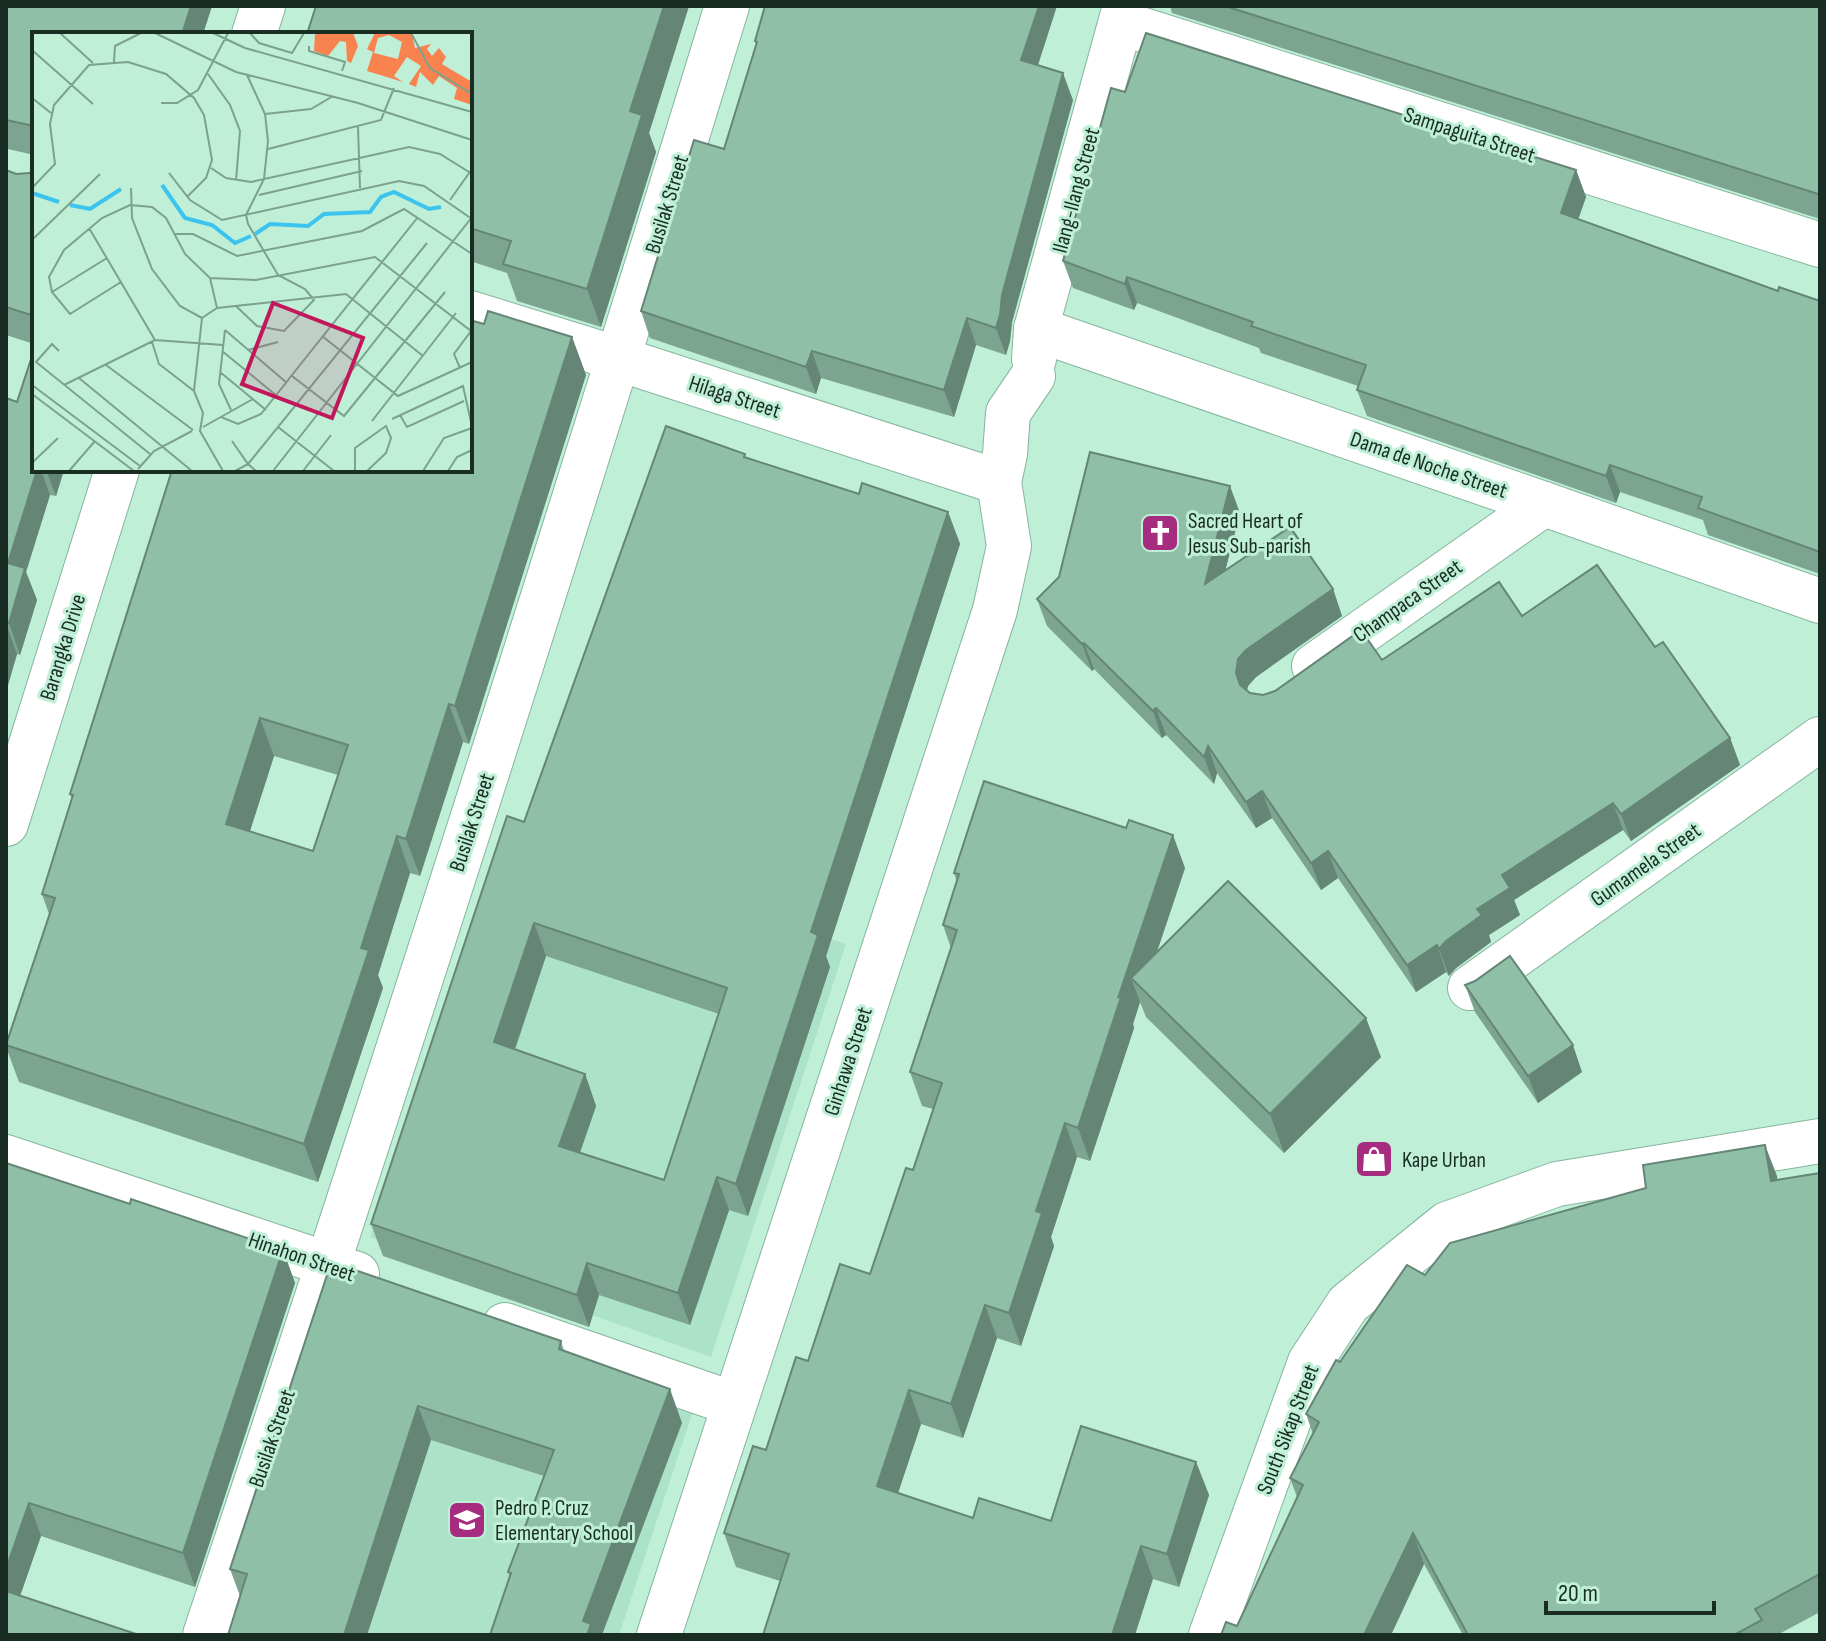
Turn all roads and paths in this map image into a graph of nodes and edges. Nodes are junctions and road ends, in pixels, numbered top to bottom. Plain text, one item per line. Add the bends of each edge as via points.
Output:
1 (263, 6) edge
2 (727, 6) edge
3 (1123, 14) edge
4 (255, 32) edge
5 (1820, 245) edge
6 (472, 314) edge
7 (1036, 329) junction
8 (619, 359) junction
9 (1002, 468) junction
10 (116, 472) edge
11 (1544, 504) junction
12 (1820, 601) edge
13 (1283, 688) edge
14 (1820, 739) edge
15 (6, 824) edge
16 (1470, 988) edge
17 (1820, 1141) edge
18 (6, 1157) edge
19 (329, 1264) junction
20 (389, 1285) edge
21 (464, 1311) edge
22 (734, 1404) junction
23 (205, 1635) edge
24 (659, 1635) edge
25 (1211, 1635) edge

1 - 4 street
2 - 8 street, Busilak Street
3 - 5 street, Sampaguita Street
3 - 7 street, Ilang-Ilang Street
6 - 8 street, Hilaga Street
7 - 9 street, Ilang-Ilang Street via 1038,424
7 - 11 street, Dama de Noche Street
8 - 9 street, Hilaga Street
8 - 19 street, Busilak Street
9 - 22 street, Ginhawa Street via 1009,546 995,610
10 - 15 street, Barangka Drive
11 - 12 street, Dama de Noche Street
11 - 13 street, Champaca Street
14 - 16 street, Gumamela Street
17 - 25 street, South Sikap Street via 1557,1184 1447,1224 1348,1304 1310,1362
18 - 19 street, Hinahon Street
19 - 20 street, Hinahon Street
19 - 23 street, Busilak Street
21 - 22 street
22 - 24 street, Ginhawa Street

